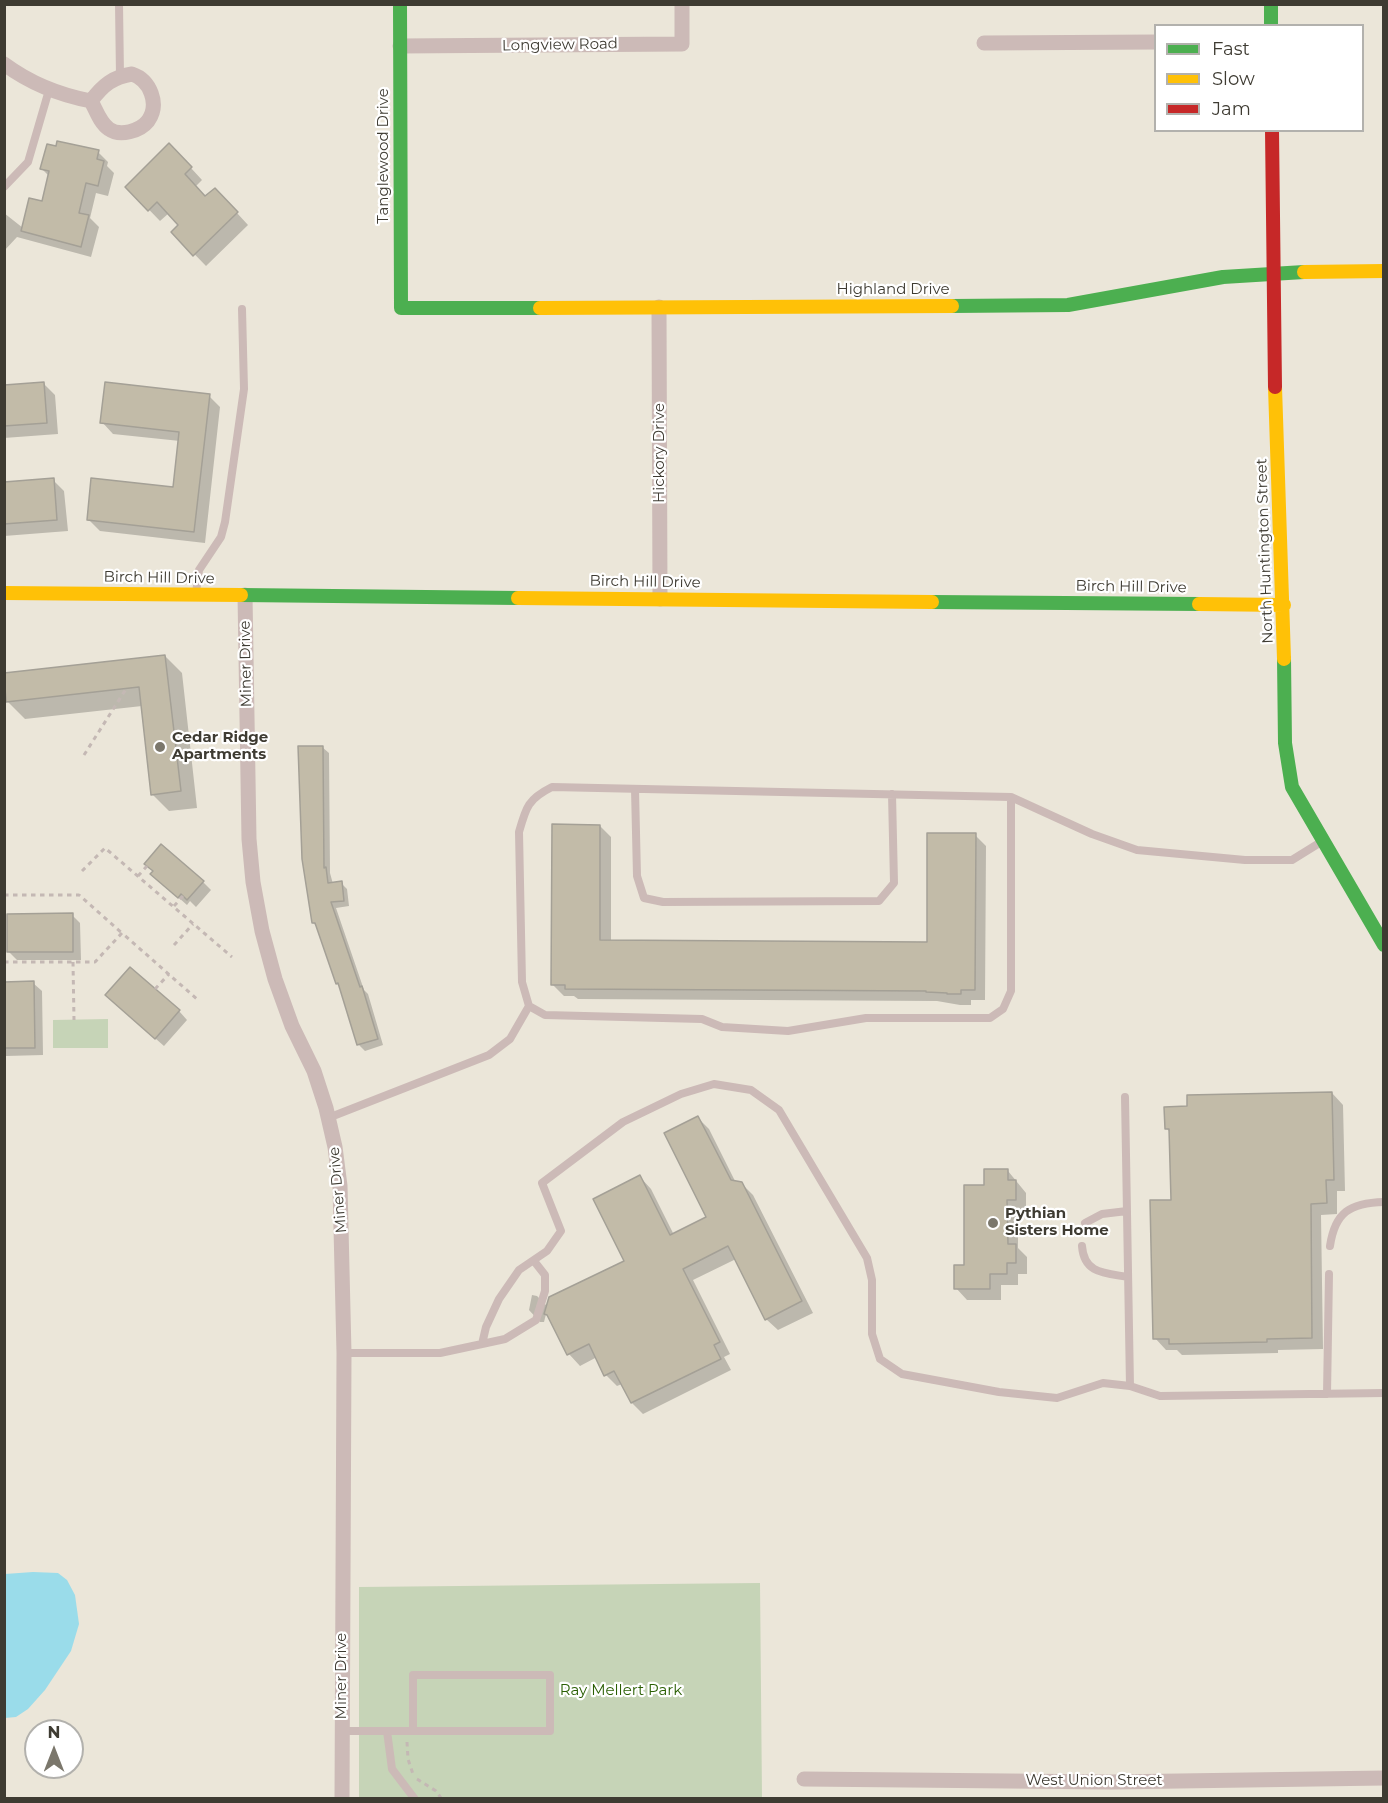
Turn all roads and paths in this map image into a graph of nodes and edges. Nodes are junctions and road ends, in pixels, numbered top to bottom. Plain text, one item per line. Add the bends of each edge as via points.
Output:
1 (119, 4) edge
2 (400, 4) edge
3 (682, 4) edge
4 (1271, 4) edge
5 (1271, 24) edge
6 (1154, 42) edge
7 (984, 43) dead end
8 (400, 46) junction
9 (4, 64) edge
10 (120, 76) junction
11 (49, 90) junction
12 (91, 101) junction
13 (1272, 132) edge
14 (4, 187) edge
15 (1383, 272) edge
16 (1274, 273) junction
17 (659, 307) junction
18 (400, 308) joint
19 (242, 309) dead end
20 (4, 593) edge
21 (196, 594) junction
22 (245, 595) junction
23 (660, 599) junction
24 (1284, 605) junction
25 (126, 689) dead end
26 (84, 755) dead end
27 (635, 789) junction
28 (892, 794) junction
29 (1011, 797) junction
30 (1322, 841) junction
31 (147, 866) dead end
32 (82, 871) dead end
33 (138, 876) junction
34 (4, 895) edge
35 (183, 896) dead end
36 (174, 907) junction
37 (193, 924) junction
38 (122, 933) junction
39 (174, 945) dead end
40 (1383, 945) edge
41 (232, 957) dead end
42 (4, 962) edge
43 (73, 962) junction
44 (169, 974) junction
45 (155, 989) dead end
46 (198, 1000) dead end
47 (529, 1006) junction
48 (74, 1020) dead end
49 (1125, 1096) dead end
50 (328, 1118) junction
51 (1383, 1202) edge
52 (1127, 1211) junction
53 (1085, 1223) dead end
54 (1082, 1246) dead end
55 (1330, 1246) dead end
56 (534, 1260) junction
57 (1329, 1274) dead end
58 (1128, 1276) junction
59 (482, 1344) junction
60 (344, 1353) junction
61 (1130, 1386) junction
62 (1383, 1393) edge
63 (1327, 1394) junction
64 (342, 1731) junction
65 (387, 1731) junction
66 (410, 1731) junction
67 (1383, 1778) edge
68 (804, 1779) dead end
69 (342, 1798) edge
70 (414, 1798) edge
71 (441, 1798) edge

1 - 10 lane
2 - 8 street, Tanglewood Drive
3 - 8 street, Longview Road via 682,44
4 - 5 street
6 - 7 street
8 - 18 street, Tanglewood Drive
9 - 11 street
10 - 12 street via 103,86
10 - 12 street via 132,74 147,82 152,100 148,121 127,133 109,130
11 - 12 street
11 - 14 lane via 28,162
13 - 16 street, North Huntington Street
15 - 16 street, Highland Drive
16 - 17 street, Highland Drive via 1223,277 1068,305
16 - 24 street, North Huntington Street
17 - 18 street, Highland Drive
17 - 23 street, Hickory Drive
19 - 21 lane via 244,389 225,522 221,537 199,570
20 - 21 street, Birch Hill Drive
21 - 22 street, Birch Hill Drive
22 - 23 street, Birch Hill Drive
22 - 50 street, Miner Drive via 253,882 275,979 314,1071
23 - 24 street, Birch Hill Drive
24 - 30 street, North Huntington Street via 1285,743 1293,787
25 - 26 path
27 - 28 lane
27 - 28 lane via 637,876 644,898 663,902 879,901 894,882
27 - 47 lane via 552,787 535,795 525,811 519,832 522,982
28 - 29 lane
29 - 30 lane via 1137,850 1245,860 1292,860
29 - 47 lane via 1011,991 1003,1009 990,1018 866,1018 788,1031 722,1027 702,1019 544,1015
30 - 40 street, North Huntington Street
31 - 33 path
32 - 33 path via 105,848
33 - 36 path
34 - 38 path via 79,895
35 - 36 path
36 - 37 path
37 - 39 path
37 - 41 path
38 - 43 path via 95,962
38 - 44 path
42 - 43 path
43 - 48 path
44 - 45 path
44 - 46 path
47 - 50 lane via 510,1039 489,1055
49 - 52 lane
50 - 60 street, Miner Drive via 340,1186
51 - 55 lane via 1357,1204 1346,1211 1332,1230
52 - 53 lane via 1102,1214
52 - 58 lane
54 - 58 lane via 1090,1268
56 - 59 lane via 519,1270 499,1299
56 - 59 lane via 545,1275 545,1291 536,1320 505,1339
56 - 61 lane via 547,1251 561,1231 542,1183 623,1122 681,1094 714,1084 751,1090 779,1110 867,1258 873,1280 872,1334 880,1359 902,1374 999,1392 1057,1398 1103,1383
57 - 63 lane
58 - 61 lane
59 - 60 lane via 440,1353
60 - 64 street, Miner Drive
61 - 63 lane via 1160,1396
62 - 63 lane
64 - 65 lane
64 - 69 street, Miner Drive
65 - 66 lane
65 - 70 lane via 392,1769
66 - 66 lane via 550,1731 550,1675 413,1675
66 - 71 path via 410,1769
67 - 68 street, West Union Street via 1111,1782

